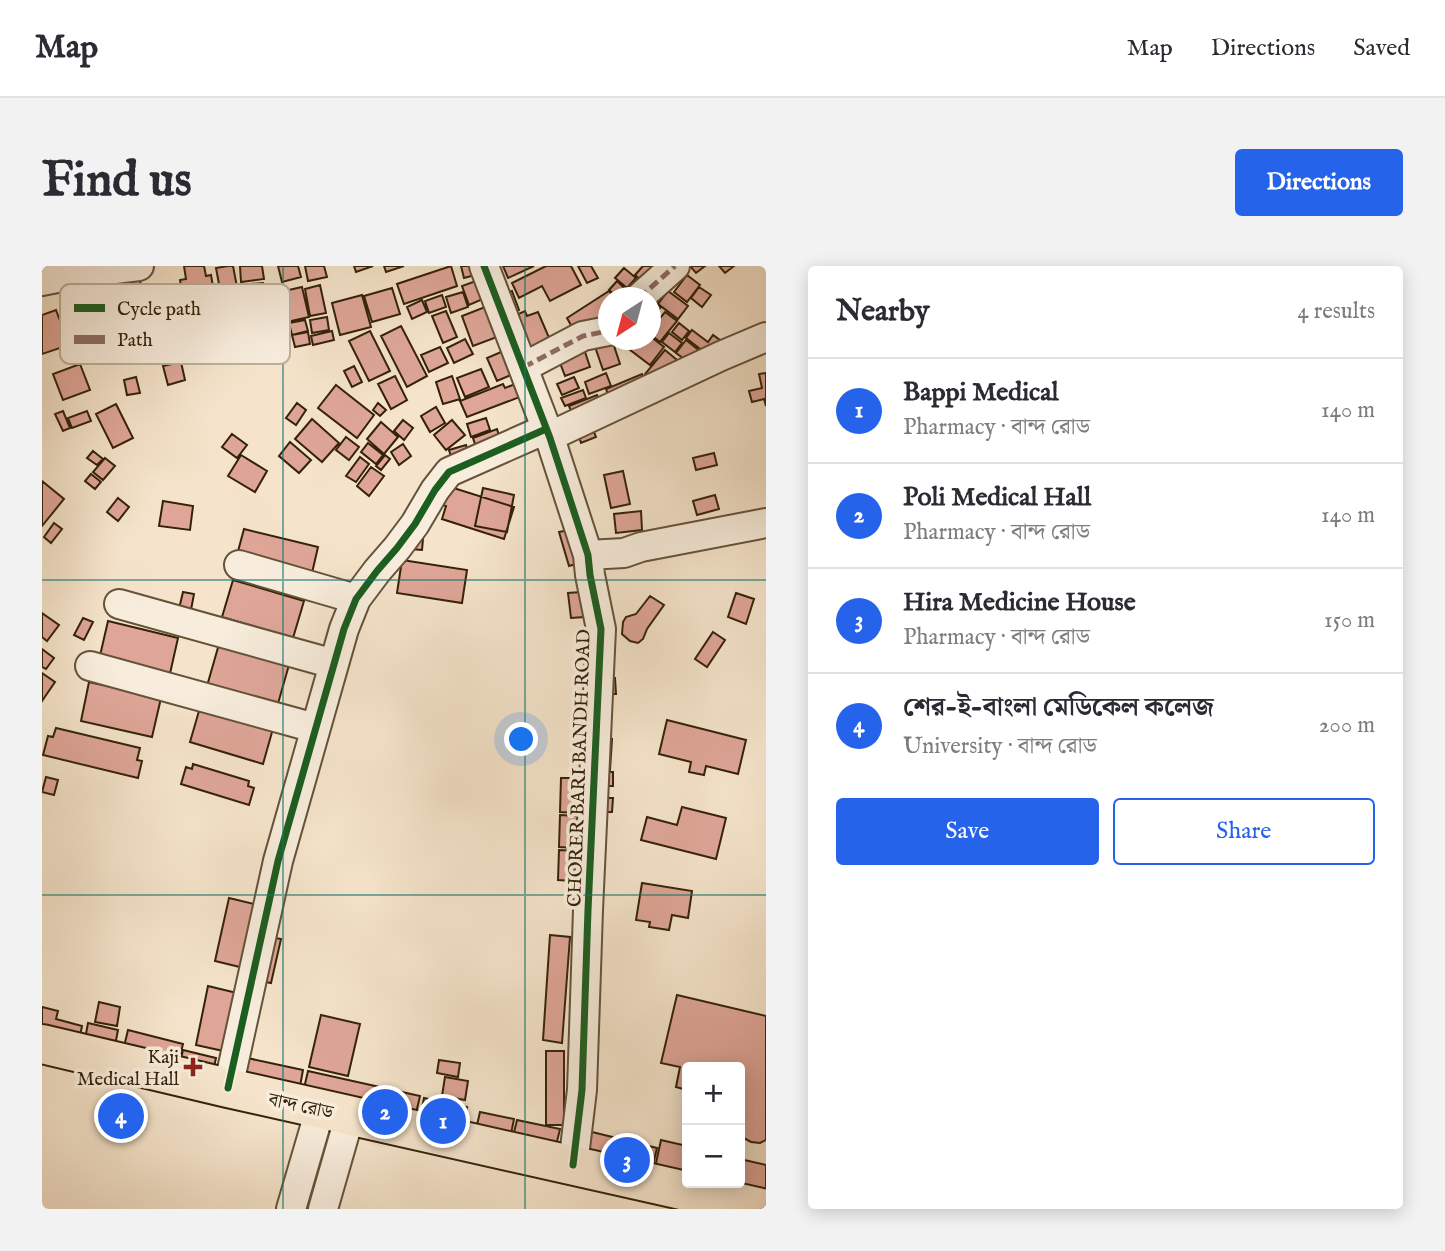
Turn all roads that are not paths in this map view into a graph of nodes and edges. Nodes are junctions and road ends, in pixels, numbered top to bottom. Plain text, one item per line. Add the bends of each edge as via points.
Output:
1 (139, 266) edge
2 (484, 266) edge
3 (675, 266) edge
4 (42, 281) edge
5 (651, 287) edge
6 (598, 333) edge
7 (766, 337) edge
8 (524, 367) junction
9 (548, 433) junction
10 (766, 523) edge
11 (766, 536) edge
12 (239, 565) dead end
13 (589, 565) junction
14 (356, 599) junction
15 (118, 604) dead end
16 (334, 664) junction
17 (90, 666) dead end
18 (315, 729) junction
19 (42, 1044) edge
20 (42, 1063) edge
21 (228, 1088) junction
22 (333, 1121) junction
23 (573, 1165) junction
24 (748, 1207) edge
25 (291, 1209) edge
26 (323, 1209) edge
27 (695, 1209) edge

1 - 4 street
2 - 8 street, CHORER BARI BANDH ROAD
3 - 5 street
6 - 8 street via 583,336
7 - 9 street via 559,432
8 - 9 street, CHORER BARI BANDH ROAD
9 - 13 street, CHORER BARI BANDH ROAD
9 - 14 street via 449,472
10 - 13 street via 641,547
11 - 13 street via 640,561
12 - 14 street
13 - 23 street, CHORER BARI BANDH ROAD via 601,629 582,1090
14 - 16 street
15 - 16 street
16 - 18 street
17 - 18 street
18 - 21 street via 278,862
19 - 21 highway, বান্দ রোড
20 - 22 highway, বান্দ রোড
21 - 22 highway, বান্দ রোড
22 - 23 highway, বান্দ রোড
22 - 25 street
22 - 26 street
22 - 27 highway, বান্দ রোড
23 - 24 highway, বান্দ রোড

